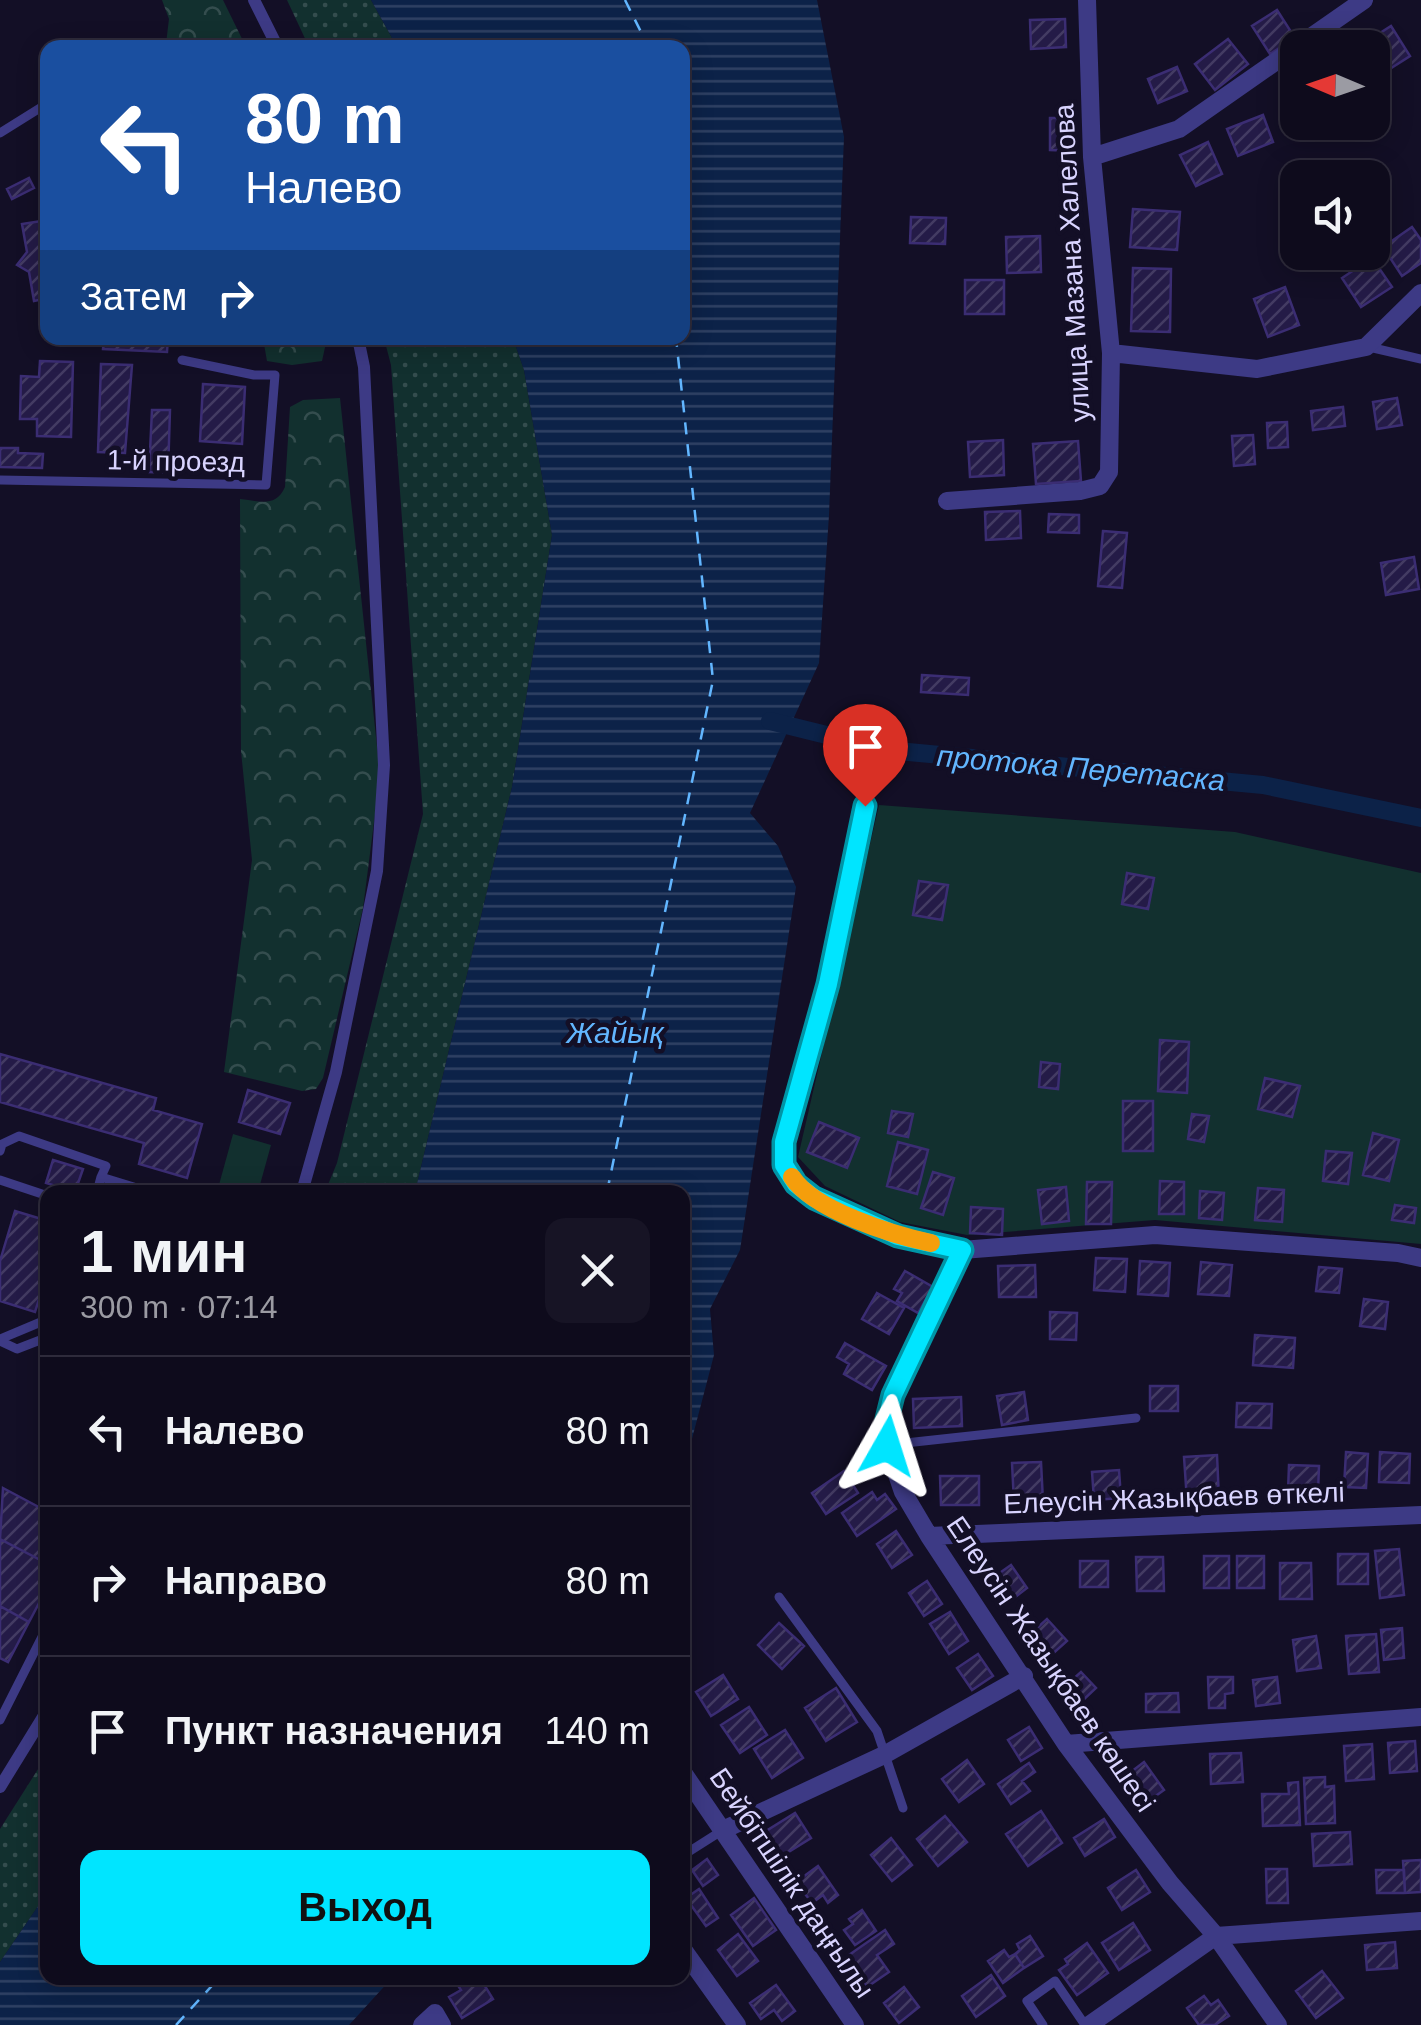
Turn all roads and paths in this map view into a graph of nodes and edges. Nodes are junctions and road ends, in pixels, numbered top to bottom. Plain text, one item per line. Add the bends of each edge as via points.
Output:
1 (254, 0) edge
2 (1087, 0) edge
3 (1364, 0) edge
4 (274, 40) edge
5 (40, 109) edge
6 (0, 133) edge
7 (1092, 157) junction
8 (1421, 293) edge
9 (359, 345) edge
10 (1366, 347) junction
11 (1111, 352) junction
12 (1421, 359) edge
13 (182, 360) dead end
14 (0, 480) edge
15 (947, 501) dead end
16 (865, 806) dead end
17 (0, 1151) edge
18 (101, 1177) junction
19 (0, 1180) edge
20 (98, 1185) edge
21 (127, 1185) edge
22 (304, 1185) edge
23 (40, 1193) edge
24 (962, 1250) junction
25 (1421, 1258) edge
26 (40, 1322) edge
27 (0, 1340) edge
28 (40, 1341) edge
29 (1136, 1418) dead end
30 (887, 1446) junction
31 (1421, 1515) edge
32 (929, 1536) junction
33 (779, 1596) dead end
34 (40, 1641) edge
35 (1024, 1676) junction
36 (1421, 1716) edge
37 (0, 1720) edge
38 (40, 1722) edge
39 (1066, 1744) junction
40 (884, 1756) junction
41 (690, 1783) edge
42 (0, 1787) edge
43 (903, 1808) dead end
44 (723, 1830) junction
45 (690, 1851) edge
46 (1421, 1921) edge
47 (1216, 1936) junction
48 (690, 1959) edge
49 (422, 2025) edge
50 (442, 2025) edge
51 (737, 2025) edge
52 (855, 2025) edge
53 (1043, 2025) edge
54 (1087, 2025) edge
55 (1278, 2025) edge

1 - 4 street
2 - 7 street, улица Мазана Халелова
3 - 7 street via 1179,129
5 - 6 lane
7 - 11 street, улица Мазана Халелова
8 - 10 street
9 - 22 street via 384,766 377,872 336,1072
10 - 11 street via 1258,369
10 - 12 lane
11 - 15 street, улица Мазана Халелова via 1110,472 1100,486
13 - 14 lane, 1-й проезд via 275,375 266,485
16 - 24 street via 828,984 784,1142 784,1165 814,1198 898,1236
17 - 18 lane via 20,1136 106,1166
18 - 20 lane
18 - 21 lane
19 - 23 lane
24 - 25 street via 1155,1235
24 - 30 street, Елеусін Жазықбаев көшесі via 893,1395
26 - 27 lane
27 - 28 lane via 17,1349
29 - 30 lane
30 - 32 street, Елеусін Жазықбаев көшесі
31 - 32 street, Елеусін Жазықбаев өткелі
32 - 35 street, Елеусін Жазықбаев көшесі
33 - 40 lane via 877,1731
34 - 37 lane
35 - 39 street, Елеусін Жазықбаев көшесі
35 - 40 street
36 - 39 street
38 - 42 street
39 - 47 street, Елеусін Жазықбаев көшесі
40 - 43 lane
40 - 44 street
41 - 44 street, Бейбітшілік даңғылы
44 - 45 lane
44 - 52 street, Бейбітшілік даңғылы
46 - 47 street
47 - 54 street
47 - 55 street, Елеусін Жазықбаев көшесі
48 - 51 street
49 - 50 street via 436,2013
53 - 54 lane via 1026,2001 1055,1981

